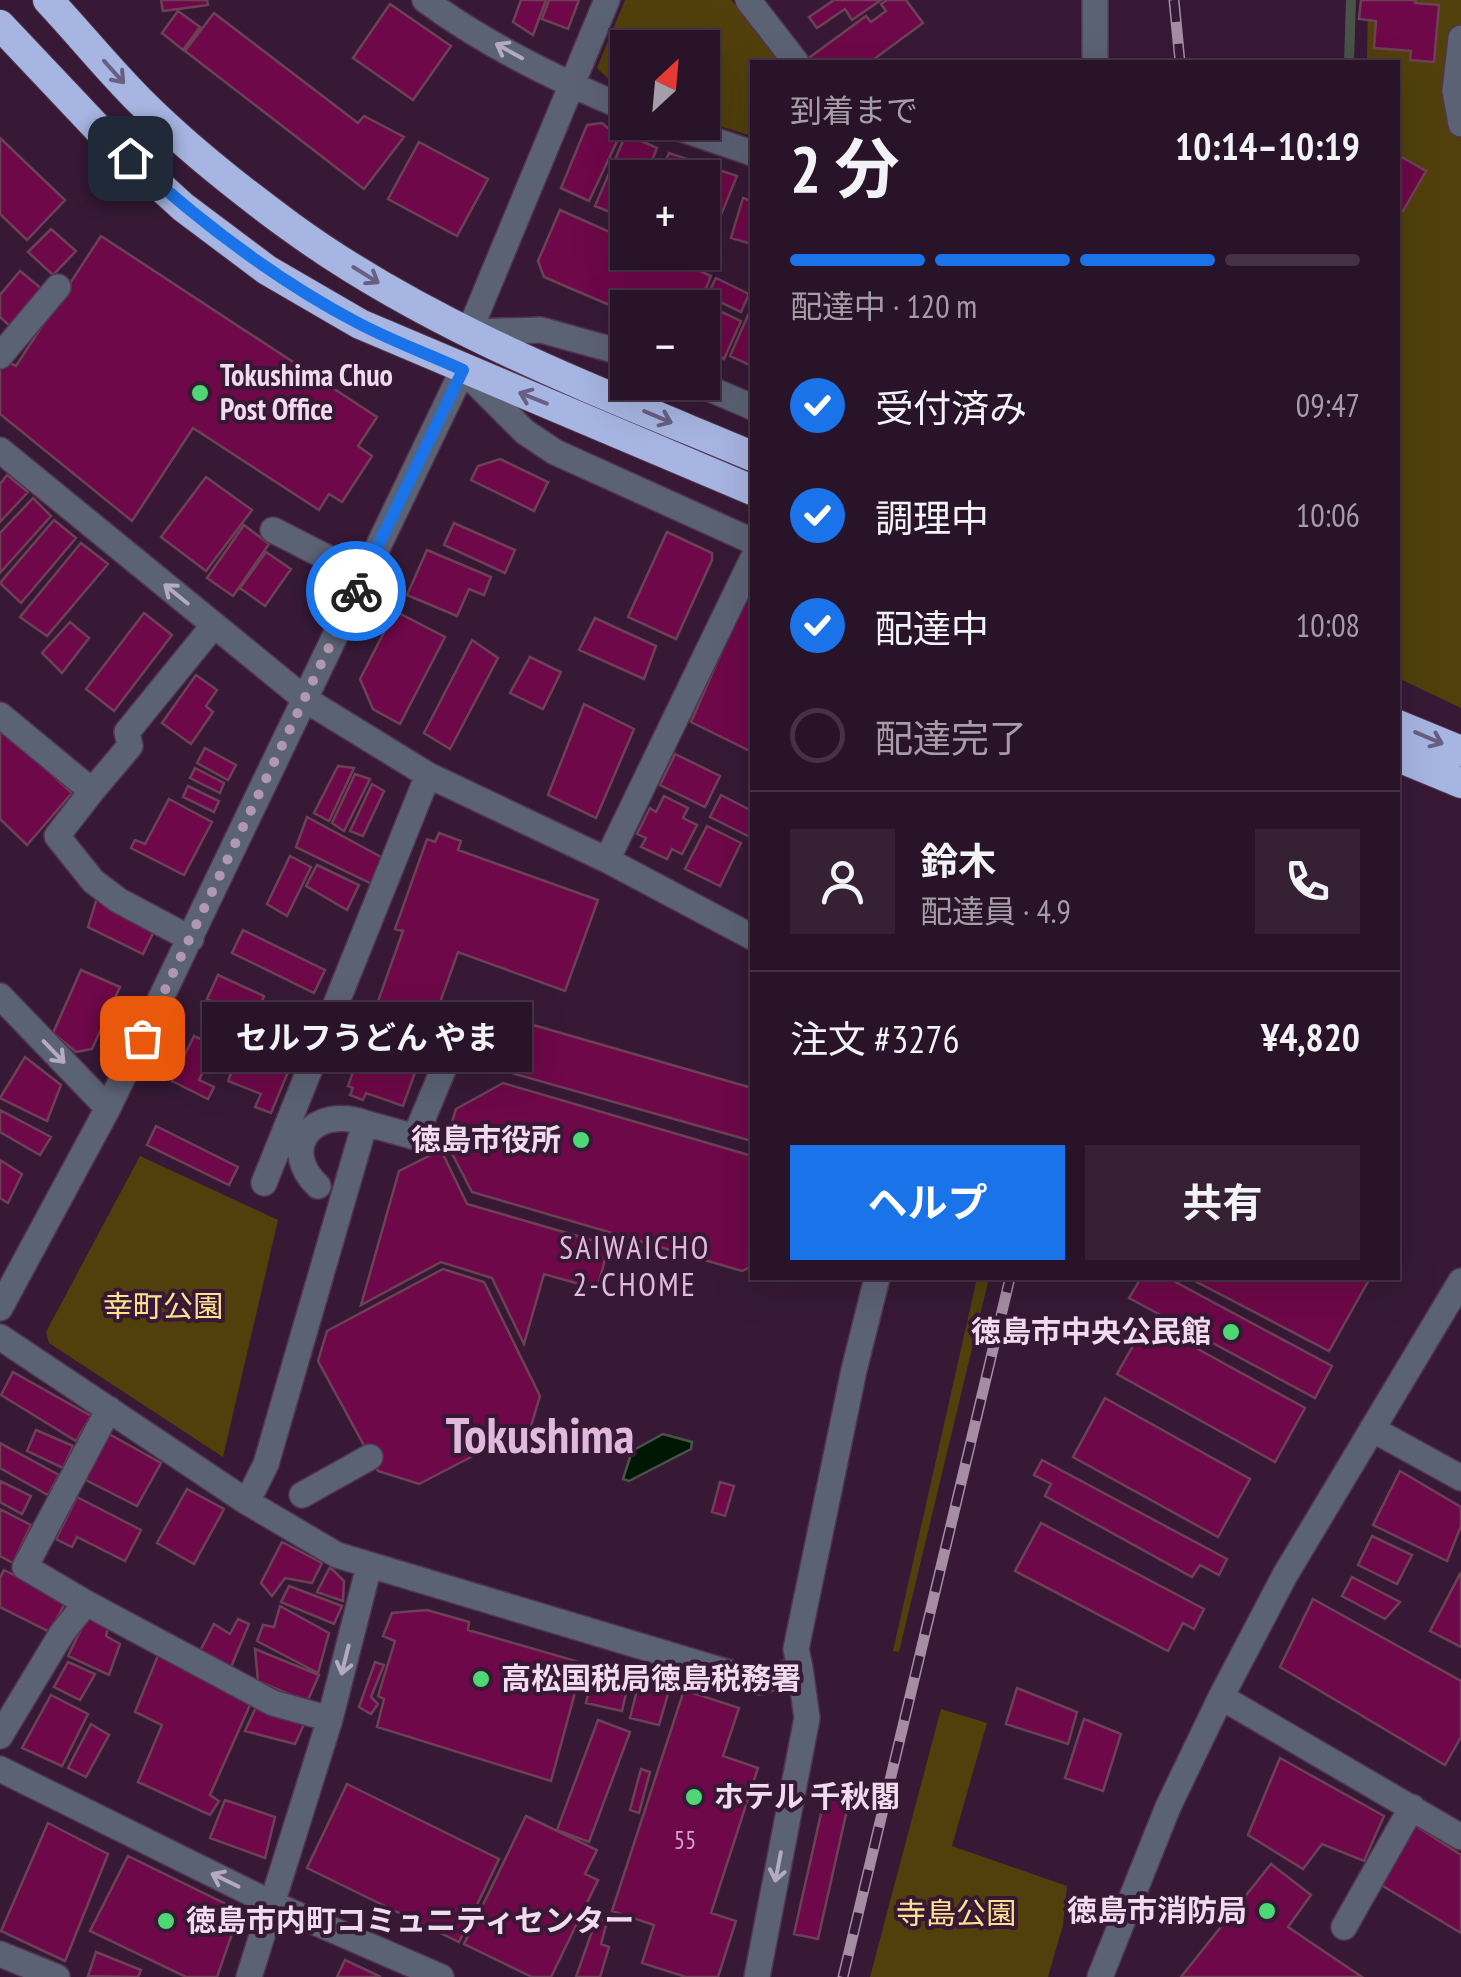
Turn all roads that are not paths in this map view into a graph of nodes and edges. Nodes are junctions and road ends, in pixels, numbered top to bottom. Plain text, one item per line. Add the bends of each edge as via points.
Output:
1 (48, 0) edge
2 (425, 0) edge
3 (607, 0) edge
4 (748, 0) edge
5 (1095, 0) edge
6 (0, 25) edge
7 (1461, 38) edge
8 (794, 60) edge
9 (1095, 60) edge
10 (571, 85) junction
11 (610, 101) edge
12 (1461, 124) edge
13 (714, 140) edge
14 (750, 152) edge
15 (58, 286) dead end
16 (469, 332) junction
17 (610, 349) edge
18 (0, 356) edge
19 (463, 370) junction
20 (720, 394) edge
21 (750, 407) edge
22 (750, 455) edge
23 (3, 458) edge
24 (750, 489) edge
25 (273, 530) dead end
26 (750, 541) edge
27 (750, 564) edge
28 (363, 576) junction
29 (214, 625) junction
30 (306, 700) junction
31 (0, 715) edge
32 (1400, 725) edge
33 (1461, 751) edge
34 (1400, 758) edge
35 (428, 775) junction
36 (1461, 783) edge
37 (92, 791) junction
38 (607, 860) junction
39 (750, 936) edge
40 (191, 939) junction
41 (0, 996) edge
42 (456, 1039) dead end
43 (108, 1108) junction
44 (365, 1123) junction
45 (264, 1183) dead end
46 (318, 1186) dead end
47 (876, 1280) edge
48 (1461, 1280) edge
49 (0, 1308) edge
50 (0, 1337) edge
51 (109, 1410) junction
52 (1372, 1430) junction
53 (370, 1457) dead end
54 (1461, 1478) edge
55 (302, 1496) dead end
56 (247, 1502) junction
57 (369, 1566) junction
58 (86, 1603) junction
59 (800, 1668) junction
60 (1222, 1697) junction
61 (330, 1719) junction
62 (0, 1736) edge
63 (0, 1769) edge
64 (1412, 1807) junction
65 (1461, 1838) edge
66 (272, 1904) junction
67 (1344, 1928) dead end
68 (0, 1954) edge
69 (57, 1977) edge
70 (249, 1977) edge
71 (442, 1977) edge
72 (757, 1977) edge
73 (1100, 1977) edge

1 -> 16 highway via 140,101 218,170 294,229
10 -> 2 street
3 - 10 street
4 - 8 street
5 - 9 street
6 - 19 highway via 183,207 267,270 360,324
7 - 12 street via 1455,91
10 - 11 street
10 - 16 street
13 - 14 street
15 - 18 street
16 - 17 street via 542,330
16 -> 22 highway
24 -> 19 highway
19 - 26 street via 555,452
19 - 28 street
20 - 21 street
29 -> 23 street
25 - 28 street
27 - 38 street
28 - 30 street
29 - 30 street
29 - 37 street via 127,732 130,746
30 - 35 street
30 - 40 street
31 - 37 street
32 -> 33 highway
34 - 36 highway
35 - 38 street
35 - 45 street
37 - 40 street via 56,836 118,900
38 - 39 street
40 - 43 street
41 -> 43 street
42 - 44 street via 415,1137
43 - 49 street
44 - 46 street via 335,1116 308,1132 302,1161
44 - 56 street via 266,1464
47 - 59 street via 796,1649
48 - 52 street
50 - 51 street
51 - 56 street
51 - 58 street via 25,1567
52 - 54 street
52 - 60 street
53 - 55 street
56 - 57 street via 320,1547
57 - 59 street via 760,1682
57 -> 61 street
58 - 61 street via 272,1703
58 - 62 street
59 -> 72 street via 807,1718
60 - 64 street
60 - 73 street via 1168,1807
61 - 66 street
66 -> 63 street
64 - 65 street
64 - 67 street
66 - 70 street
66 - 71 street
68 - 69 street

